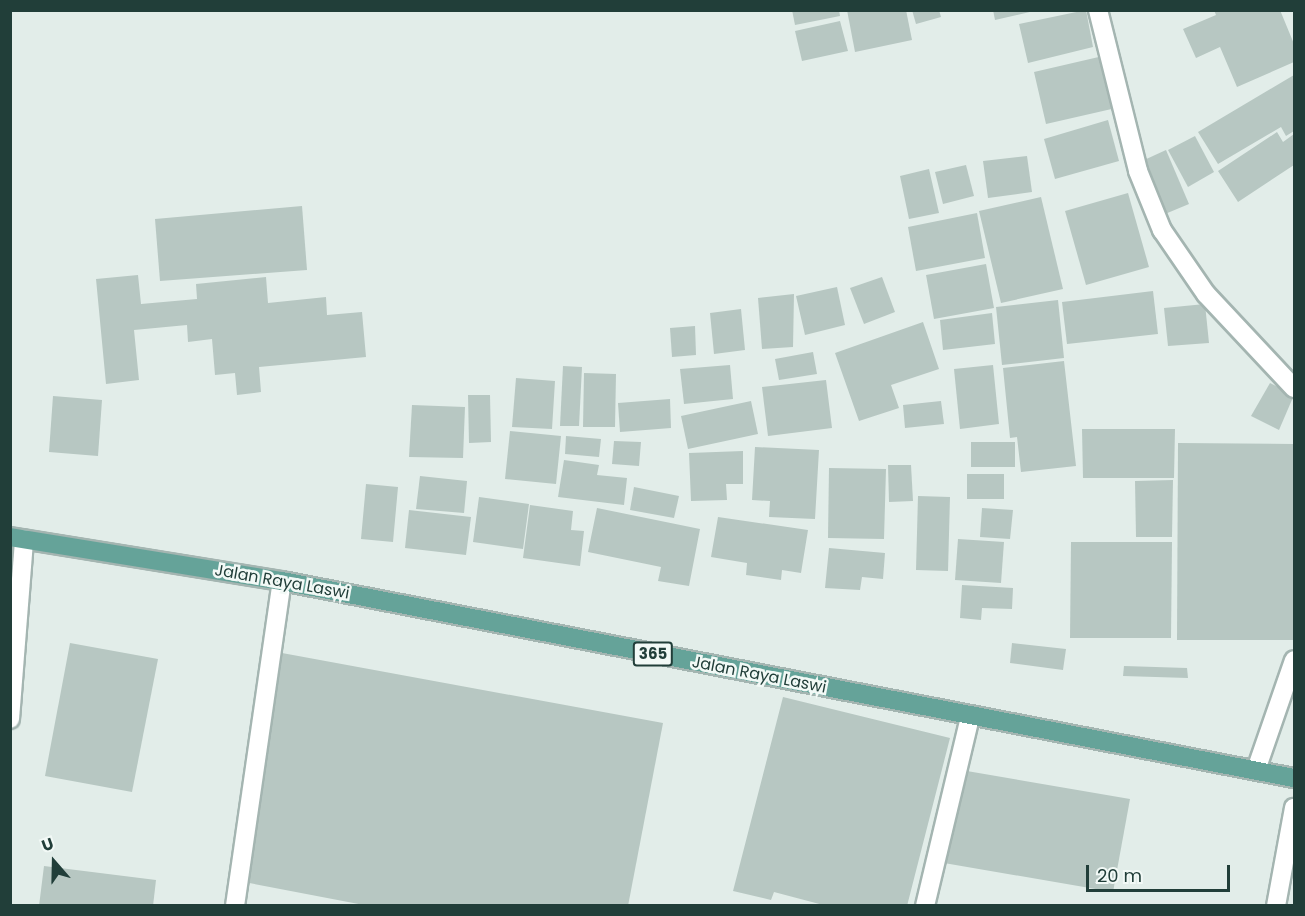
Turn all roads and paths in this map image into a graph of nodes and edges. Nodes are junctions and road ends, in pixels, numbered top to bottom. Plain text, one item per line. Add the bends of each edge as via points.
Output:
1 (1098, 10) edge
2 (1294, 388) edge
3 (17, 538) edge
4 (282, 580) junction
5 (1294, 660) edge
6 (970, 717) junction
7 (10, 719) edge
8 (1256, 770) junction
9 (1294, 778) edge
10 (1294, 808) edge
11 (235, 906) edge
12 (925, 906) edge
13 (1276, 906) edge

1 - 2 street via 1138,171 1162,230 1206,294
3 - 4 main road, Jalan Raya Laswi / 365
3 - 7 street
4 - 6 main road, Jalan Raya Laswi / 365
4 - 11 street
5 - 8 street
6 - 8 main road, Jalan Raya Laswi / 365
6 - 12 street
8 - 9 main road, Jalan Raya Laswi / 365
10 - 13 street

